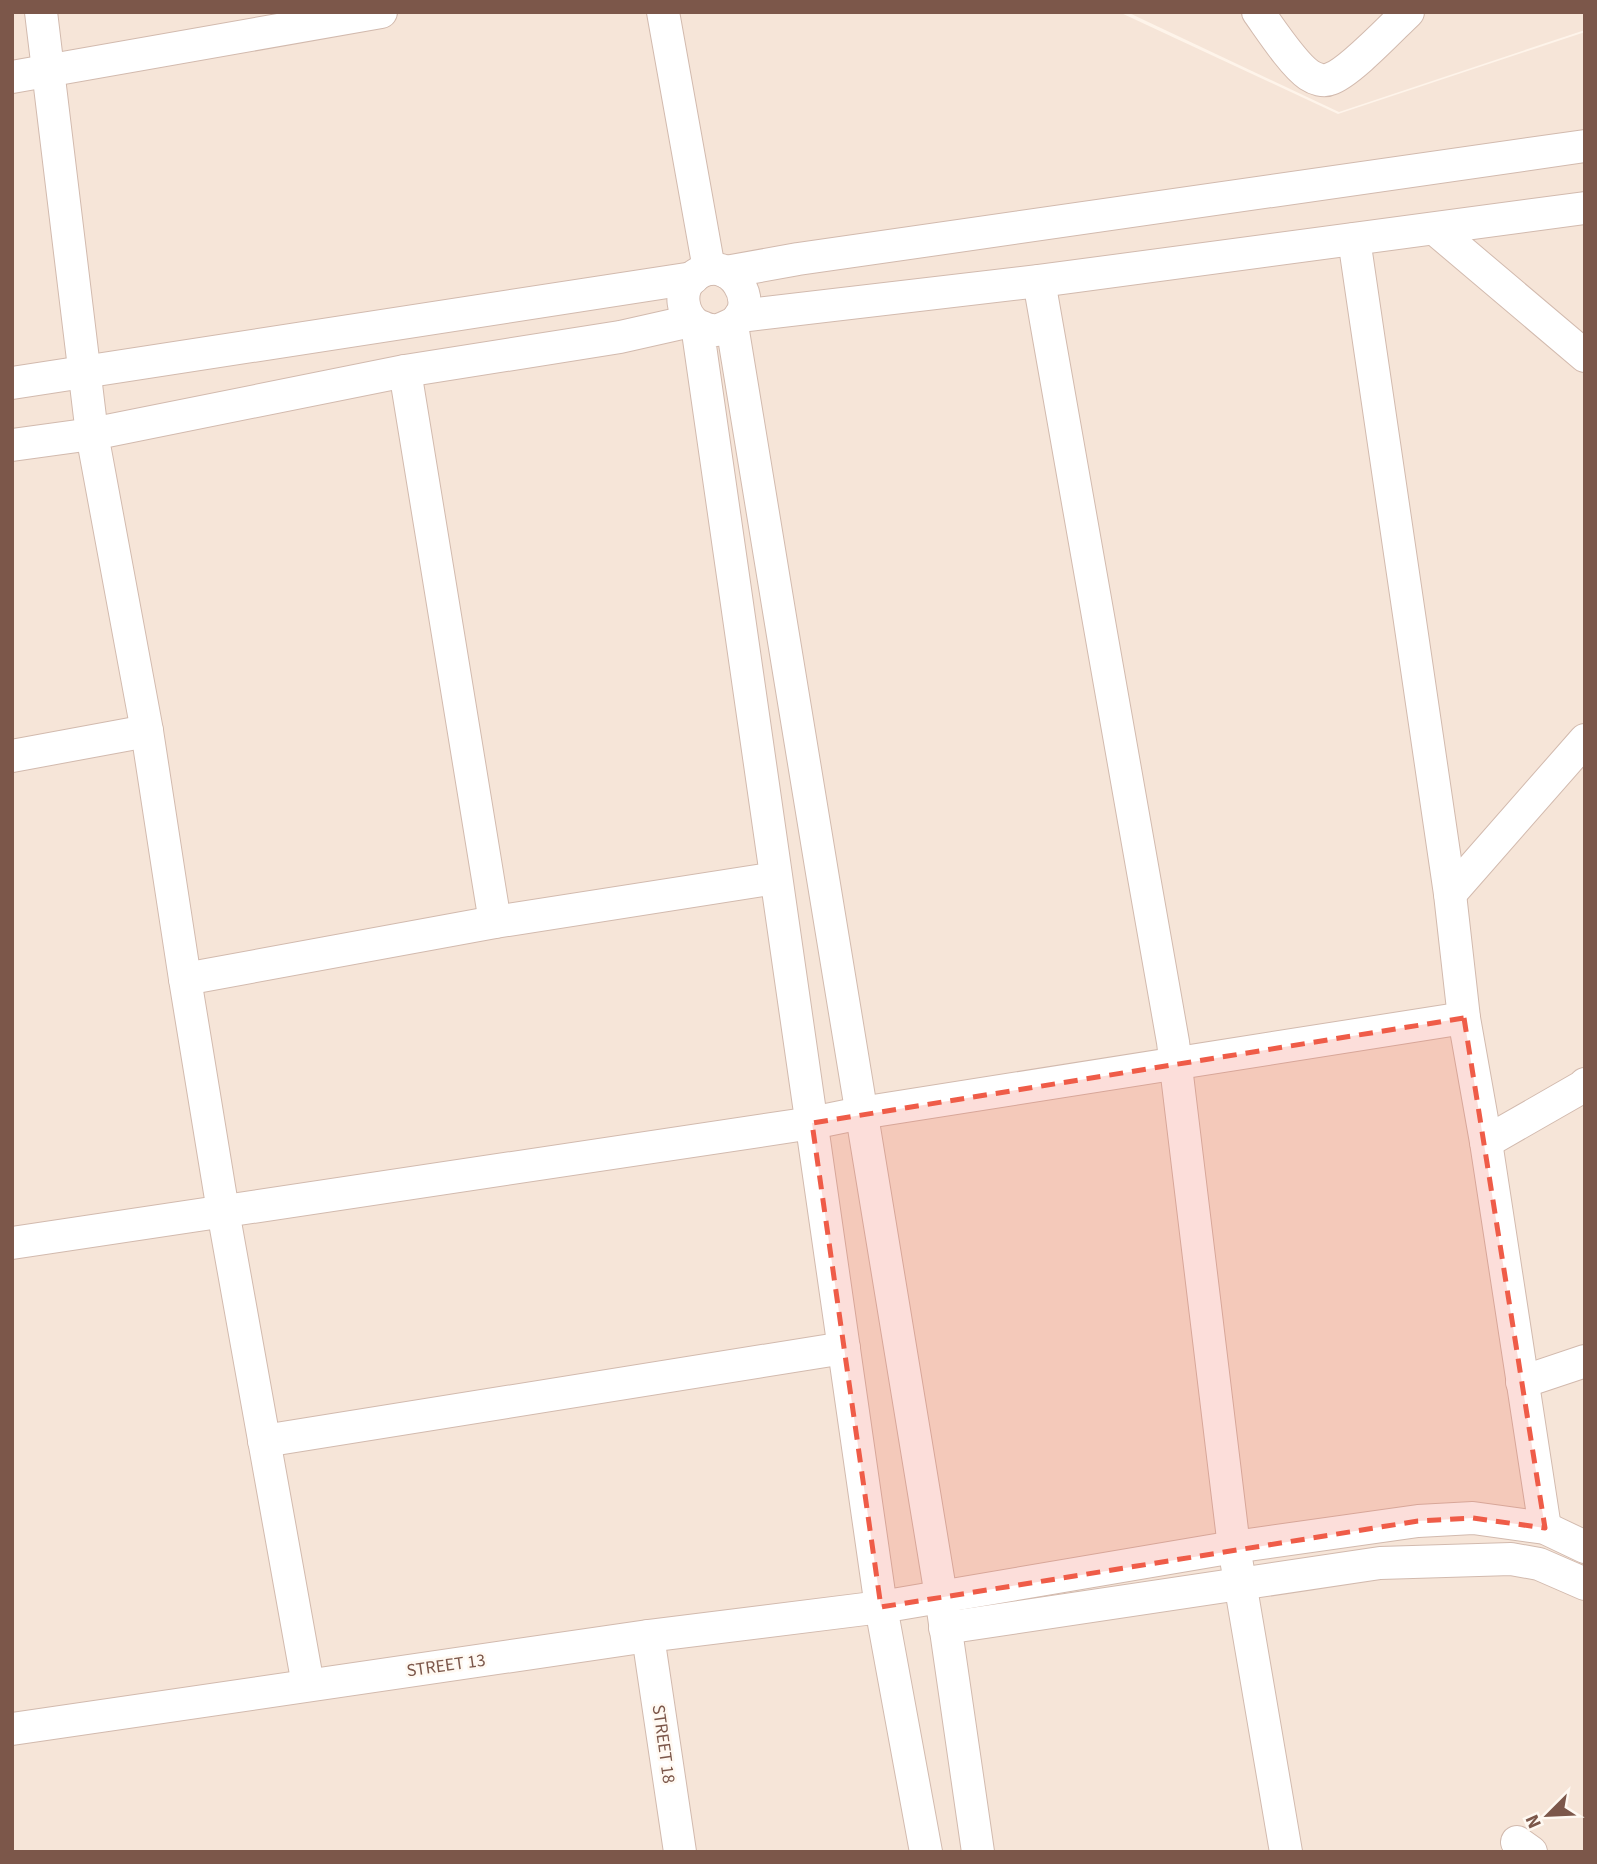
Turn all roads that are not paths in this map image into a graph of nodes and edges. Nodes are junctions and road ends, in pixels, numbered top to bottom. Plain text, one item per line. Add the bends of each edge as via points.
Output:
1 (41, 12) edge
2 (381, 12) edge
3 (663, 12) edge
4 (1258, 12) edge
5 (1408, 12) edge
6 (48, 71) junction
7 (12, 77) edge
8 (1585, 146) edge
9 (1585, 208) edge
10 (1435, 229) junction
11 (1354, 239) junction
12 (709, 273) junction
13 (1039, 281) junction
14 (736, 320) junction
15 (694, 323) junction
16 (1585, 356) edge
17 (405, 371) junction
18 (86, 372) junction
19 (12, 383) edge
20 (92, 434) junction
21 (12, 444) edge
22 (147, 731) junction
23 (1585, 740) edge
24 (12, 756) edge
25 (776, 878) junction
26 (1450, 894) junction
27 (495, 922) junction
28 (185, 979) junction
29 (1464, 1018) junction
30 (1175, 1063) junction
31 (1585, 1084) edge
32 (861, 1113) junction
33 (812, 1123) junction
34 (1486, 1142) junction
35 (223, 1211) junction
36 (12, 1243) edge
37 (844, 1348) junction
38 (1585, 1361) edge
39 (1522, 1382) junction
40 (264, 1441) junction
41 (1545, 1528) junction
42 (1234, 1546) junction
43 (1585, 1547) edge
44 (1240, 1584) junction
45 (1585, 1584) edge
46 (941, 1597) junction
47 (881, 1607) junction
48 (945, 1628) junction
49 (648, 1636) junction
50 (308, 1685) junction
51 (12, 1729) edge
52 (680, 1852) edge
53 (926, 1852) edge
54 (978, 1852) edge
55 (1286, 1852) edge

1 - 6 street
2 - 6 street
3 - 12 street
4 - 5 street via 1310,76 1324,81 1352,64
6 - 7 street
6 - 18 street
8 - 12 street
9 - 10 street
10 - 11 street
10 - 16 street
11 - 13 street
11 - 26 street
12 - 14 street via 734,277 741,286 744,306
12 - 15 street via 687,284 683,299 686,315
12 - 18 street
13 - 14 street
13 - 30 street
14 - 15 street via 714,331
14 - 32 street
15 - 17 street
15 - 25 street
17 - 20 street
17 - 27 street
18 - 19 street
18 - 20 street
20 - 21 street
20 - 22 street
22 - 24 street
22 - 28 street
23 - 26 street
25 - 27 street
25 - 33 street
26 - 29 street
27 - 28 street
28 - 35 street
29 - 30 street
29 - 34 street
30 - 32 street
30 - 42 street
31 - 34 street
32 - 33 street
32 - 46 street
33 - 35 street
33 - 37 street
34 - 39 street
35 - 36 street
35 - 40 street
37 - 40 street
37 - 47 street
38 - 39 street
39 - 41 street
40 - 50 street
41 - 42 street, STREET 13 via 1473,1518 1418,1521
41 - 43 street, STREET 13
42 - 44 street
42 - 46 street, STREET 13
44 - 45 street via 1380,1563 1511,1559 1539,1564
44 - 48 street
44 - 55 street
46 - 47 street, STREET 13
46 - 48 street
47 - 49 street, STREET 13
47 - 53 street
48 - 54 street
49 - 50 street, STREET 13
49 - 52 street, STREET 18
50 - 51 street, STREET 13

